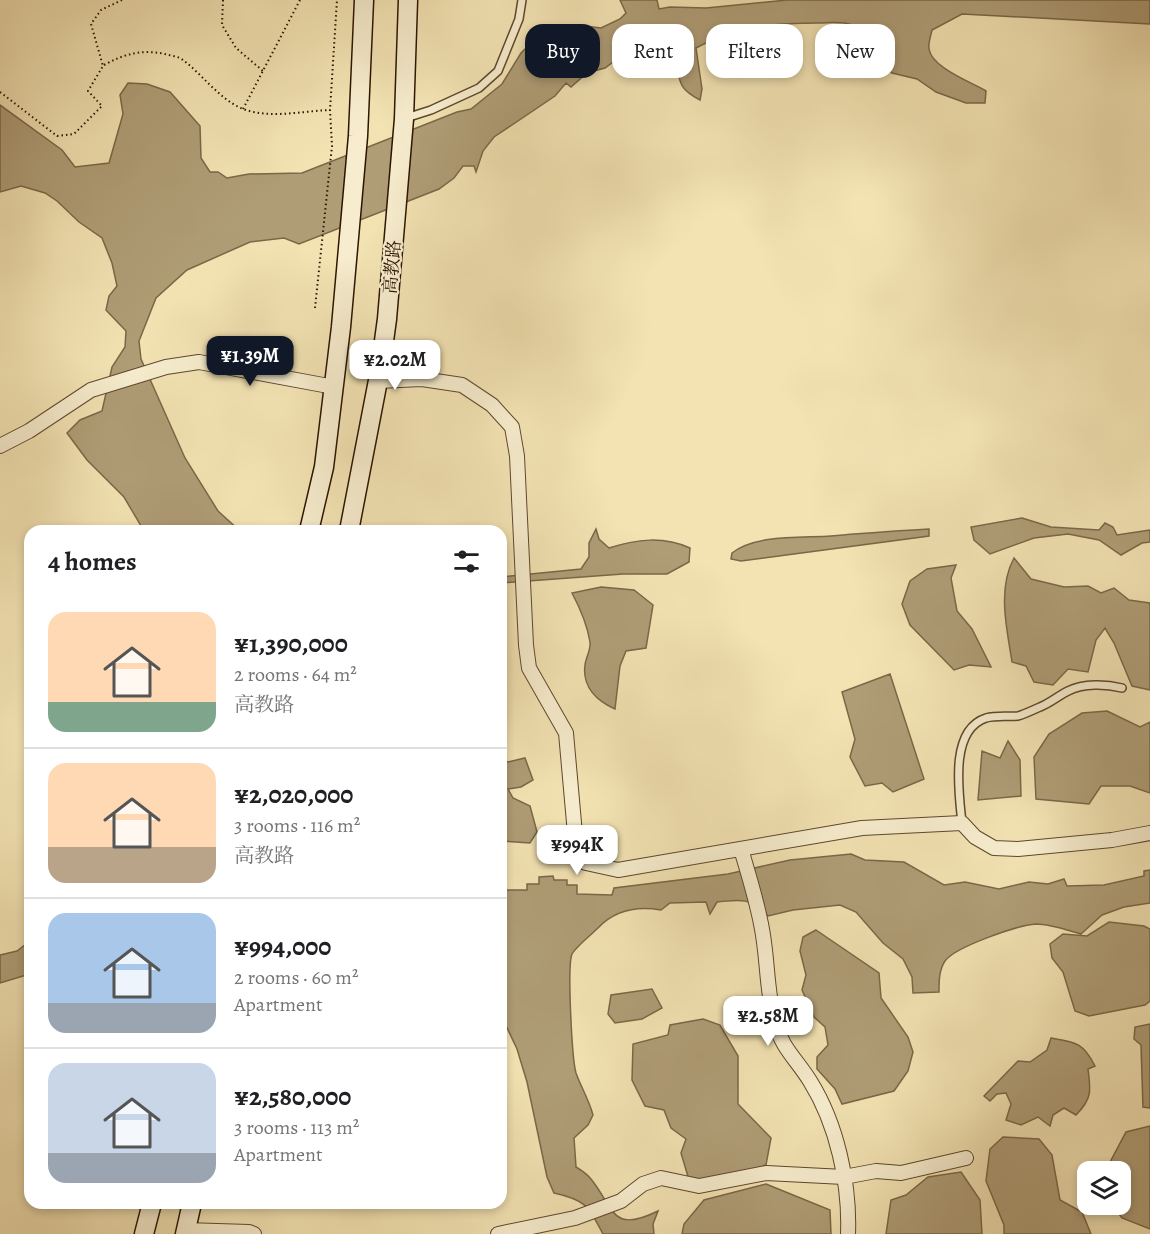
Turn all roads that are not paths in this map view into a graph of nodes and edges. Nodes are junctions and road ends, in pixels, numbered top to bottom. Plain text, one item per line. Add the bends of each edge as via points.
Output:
1 (364, 0) edge
2 (408, 0) edge
3 (522, 0) edge
4 (404, 119) junction
5 (378, 381) junction
6 (334, 387) junction
7 (0, 446) edge
8 (310, 525) edge
9 (351, 525) edge
10 (1122, 688) dead end
11 (962, 823) junction
12 (1150, 833) edge
13 (741, 849) junction
14 (966, 1158) dead end
15 (844, 1177) junction
16 (150, 1209) edge
17 (191, 1209) edge
18 (185, 1232) edge
19 (144, 1234) edge
20 (254, 1234) edge
21 (498, 1234) edge
22 (848, 1234) edge

1 - 6 main road via 358,136
2 - 4 main road, 高教路
3 - 4 lane via 519,19 498,71 479,88
4 - 5 main road, 高教路
5 - 9 main road, 高教路
5 - 13 street via 422,378 462,385 492,405 512,427 529,668 566,733 576,845 586,863 618,870
6 - 7 street via 199,362 166,367 91,390
6 - 8 main road via 324,467
10 - 11 lane via 1105,684 1071,689 1019,716 985,718 973,725 961,748 958,774
11 - 12 street via 975,837 994,848 1112,840
11 - 13 street via 862,828
13 - 15 street via 761,924 775,1024 786,1050 825,1108
14 - 15 street via 901,1173 876,1171
15 - 21 street via 766,1173 699,1186 661,1178 643,1184 621,1201 575,1218
15 - 22 street
16 - 19 main road
17 - 18 main road
18 - 20 street

